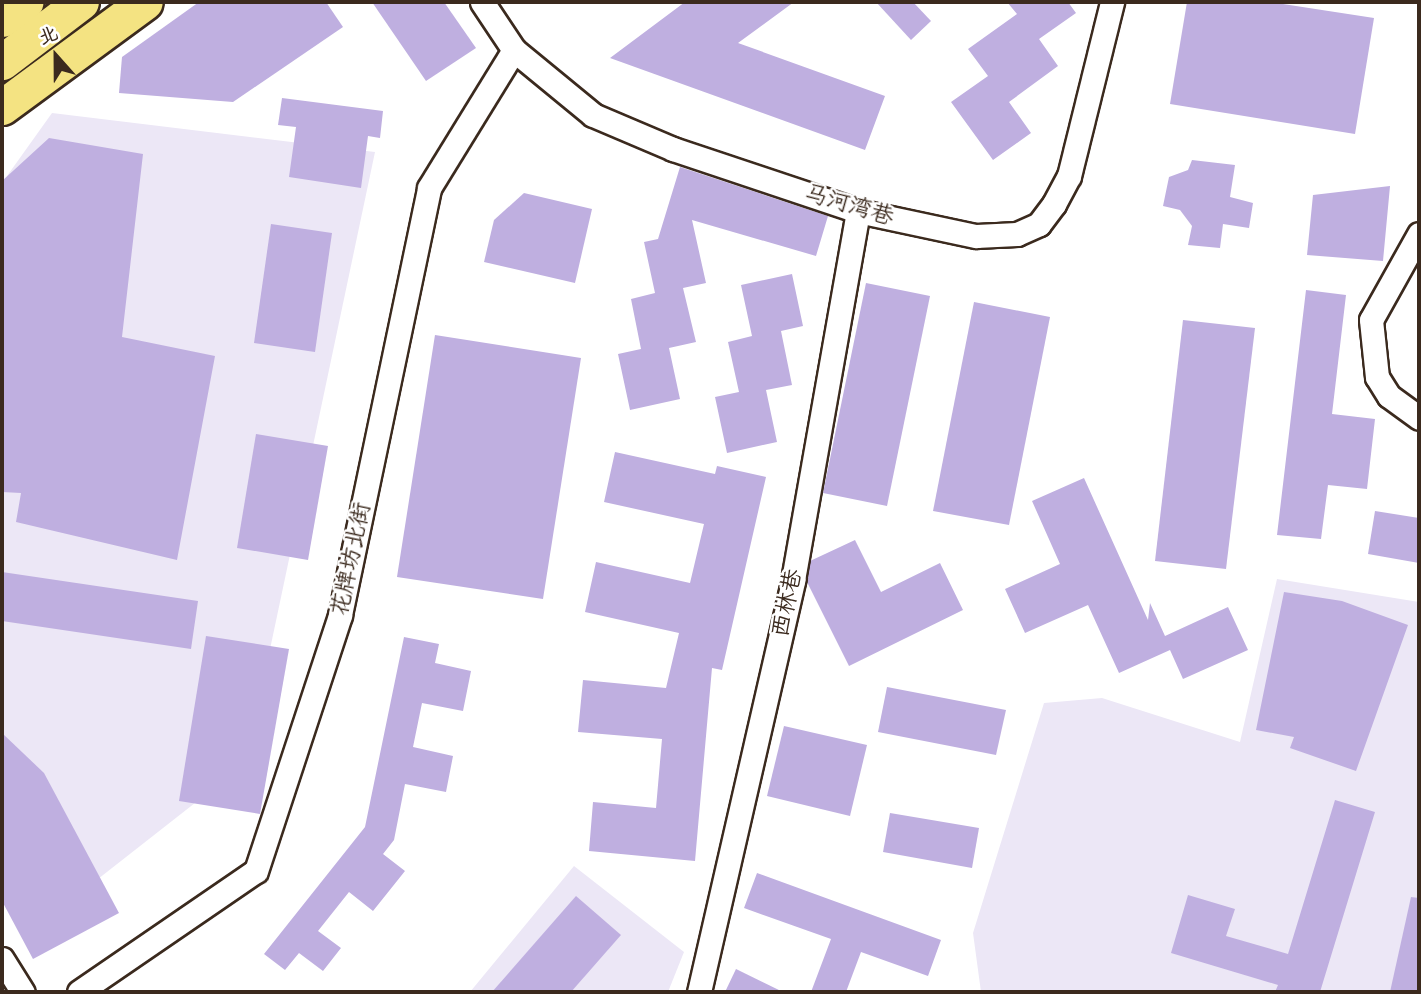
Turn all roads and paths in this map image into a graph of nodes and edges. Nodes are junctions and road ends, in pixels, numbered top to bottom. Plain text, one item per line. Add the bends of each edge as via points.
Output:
1 (25, 2) edge
2 (81, 2) edge
3 (145, 2) edge
4 (482, 2) edge
5 (1112, 2) edge
6 (2, 19) edge
7 (514, 50) junction
8 (2, 62) edge
9 (2, 107) edge
10 (858, 211) junction
11 (1419, 234) edge
12 (1419, 418) edge
13 (2, 959) edge
14 (23, 992) edge
15 (79, 992) edge
16 (699, 992) edge

1 - 6 main road
2 - 8 main road
3 - 9 main road
4 - 7 street, 马河湾巷
5 - 10 street, 马河湾巷 via 1069,176 1039,224 1017,234 976,236
7 - 10 street, 马河湾巷 via 593,115 673,149
7 - 15 street, 花牌坊北街 via 429,188 340,615 257,871
10 - 16 street, 西林巷 via 793,580
11 - 12 street via 1371,320 1377,377 1388,397
13 - 14 street

